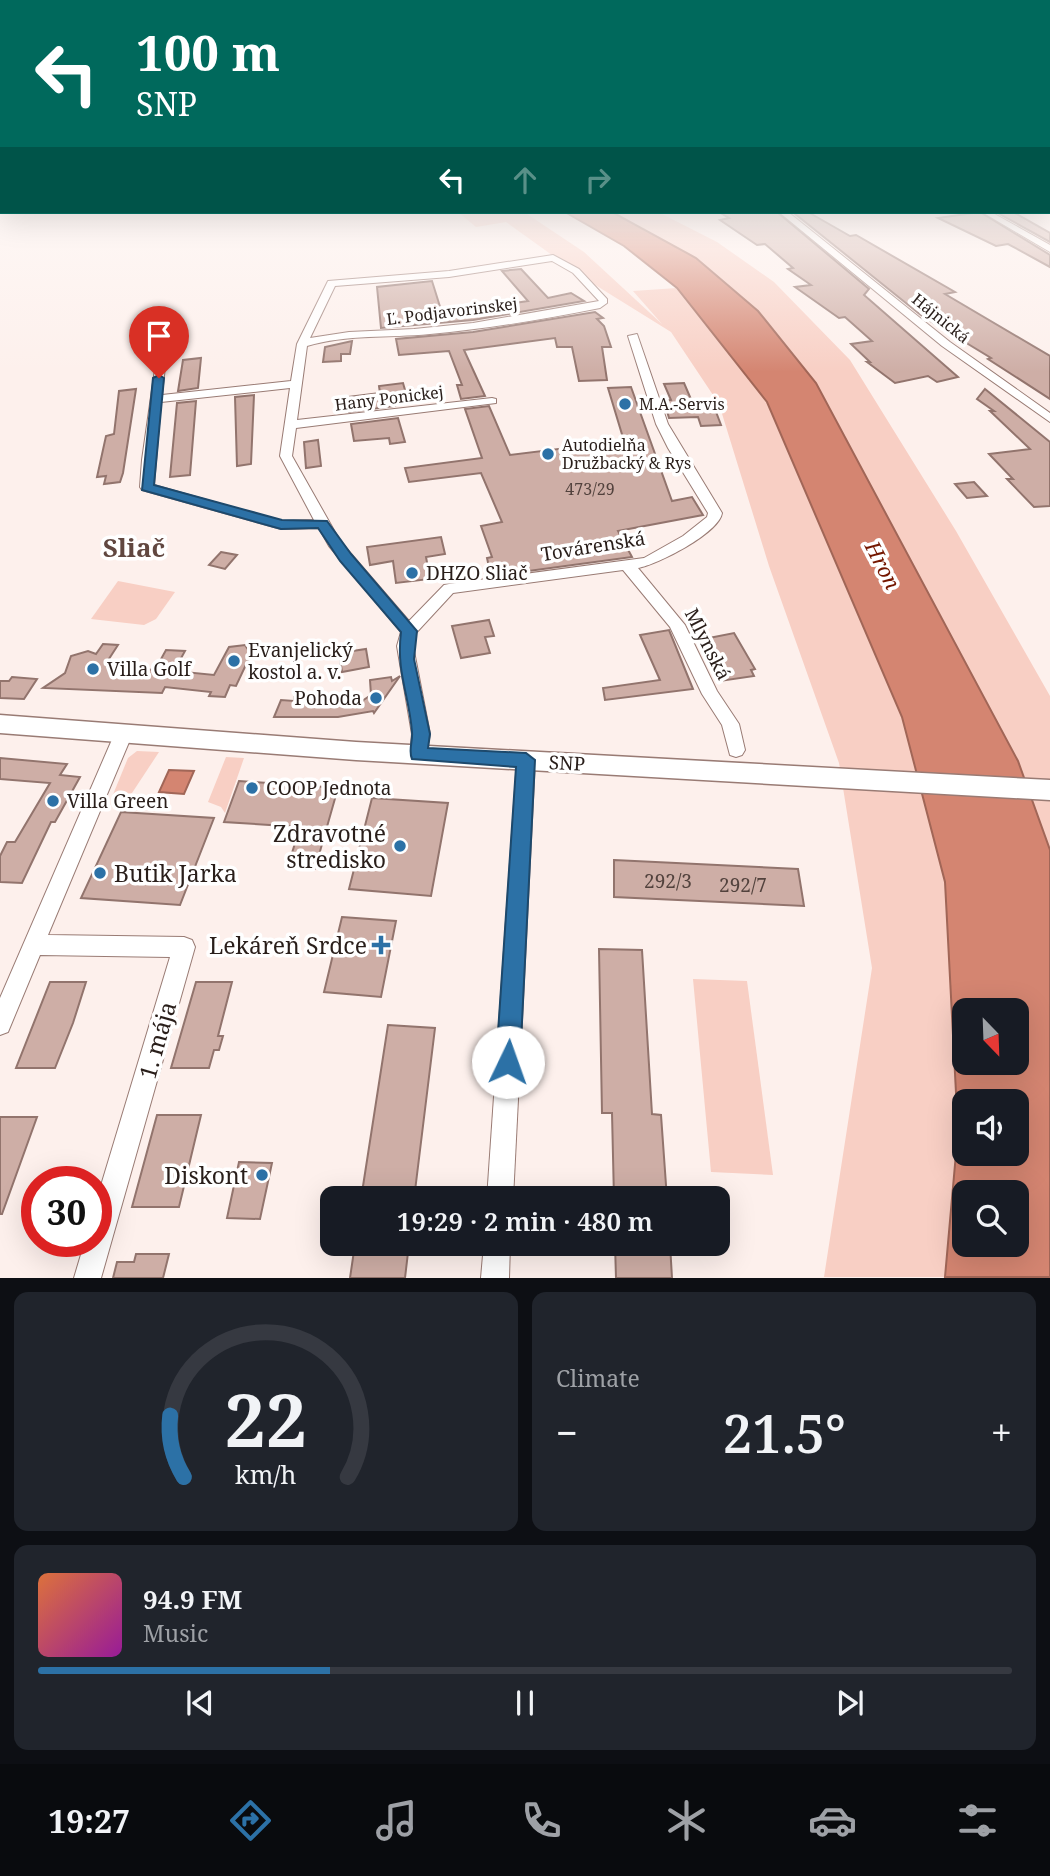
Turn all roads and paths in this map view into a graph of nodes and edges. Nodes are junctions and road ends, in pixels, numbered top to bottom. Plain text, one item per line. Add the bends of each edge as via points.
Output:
1 (833, 253) edge
2 (633, 336) dead end
3 (302, 344) junction
4 (161, 357) dead end
5 (295, 384) junction
6 (156, 399) junction
7 (492, 401) dead end
8 (1050, 418) edge
9 (289, 425) junction
10 (322, 524) junction
11 (628, 566) junction
12 (409, 631) junction
13 (0, 724) edge
14 (123, 735) junction
15 (736, 750) dead end
16 (419, 754) junction
17 (526, 760) junction
18 (1050, 790) edge
19 (33, 945) junction
20 (0, 1024) edge
21 (501, 1186) edge
22 (496, 1256) edge
23 (87, 1278) edge
24 (495, 1278) edge

1 - 8 street, Hájnická via 940,339
2 - 11 street, Továrenská via 662,424 715,513 710,524 688,539 653,559
3 - 3 street, Ľ. Podjavorinskej via 331,283 428,277 553,258 576,271 604,301 533,321 320,338
3 - 5 street
4 - 6 street
5 - 6 street
5 - 9 street
6 - 10 street via 147,487 281,525
7 - 9 street, Hany Ponickej
9 - 10 street via 287,463
10 - 12 street
11 - 12 street, Továrenská via 458,586 431,604
11 - 15 street, Mlynská via 682,633 710,694 730,724
12 - 16 street via 406,659 421,734
13 - 14 street, SNP
14 - 16 street, SNP
14 - 19 street
16 - 17 street, SNP
17 - 18 street, SNP
17 - 21 street
19 - 20 street
19 - 23 street, 1. mája via 184,947
22 - 24 street

